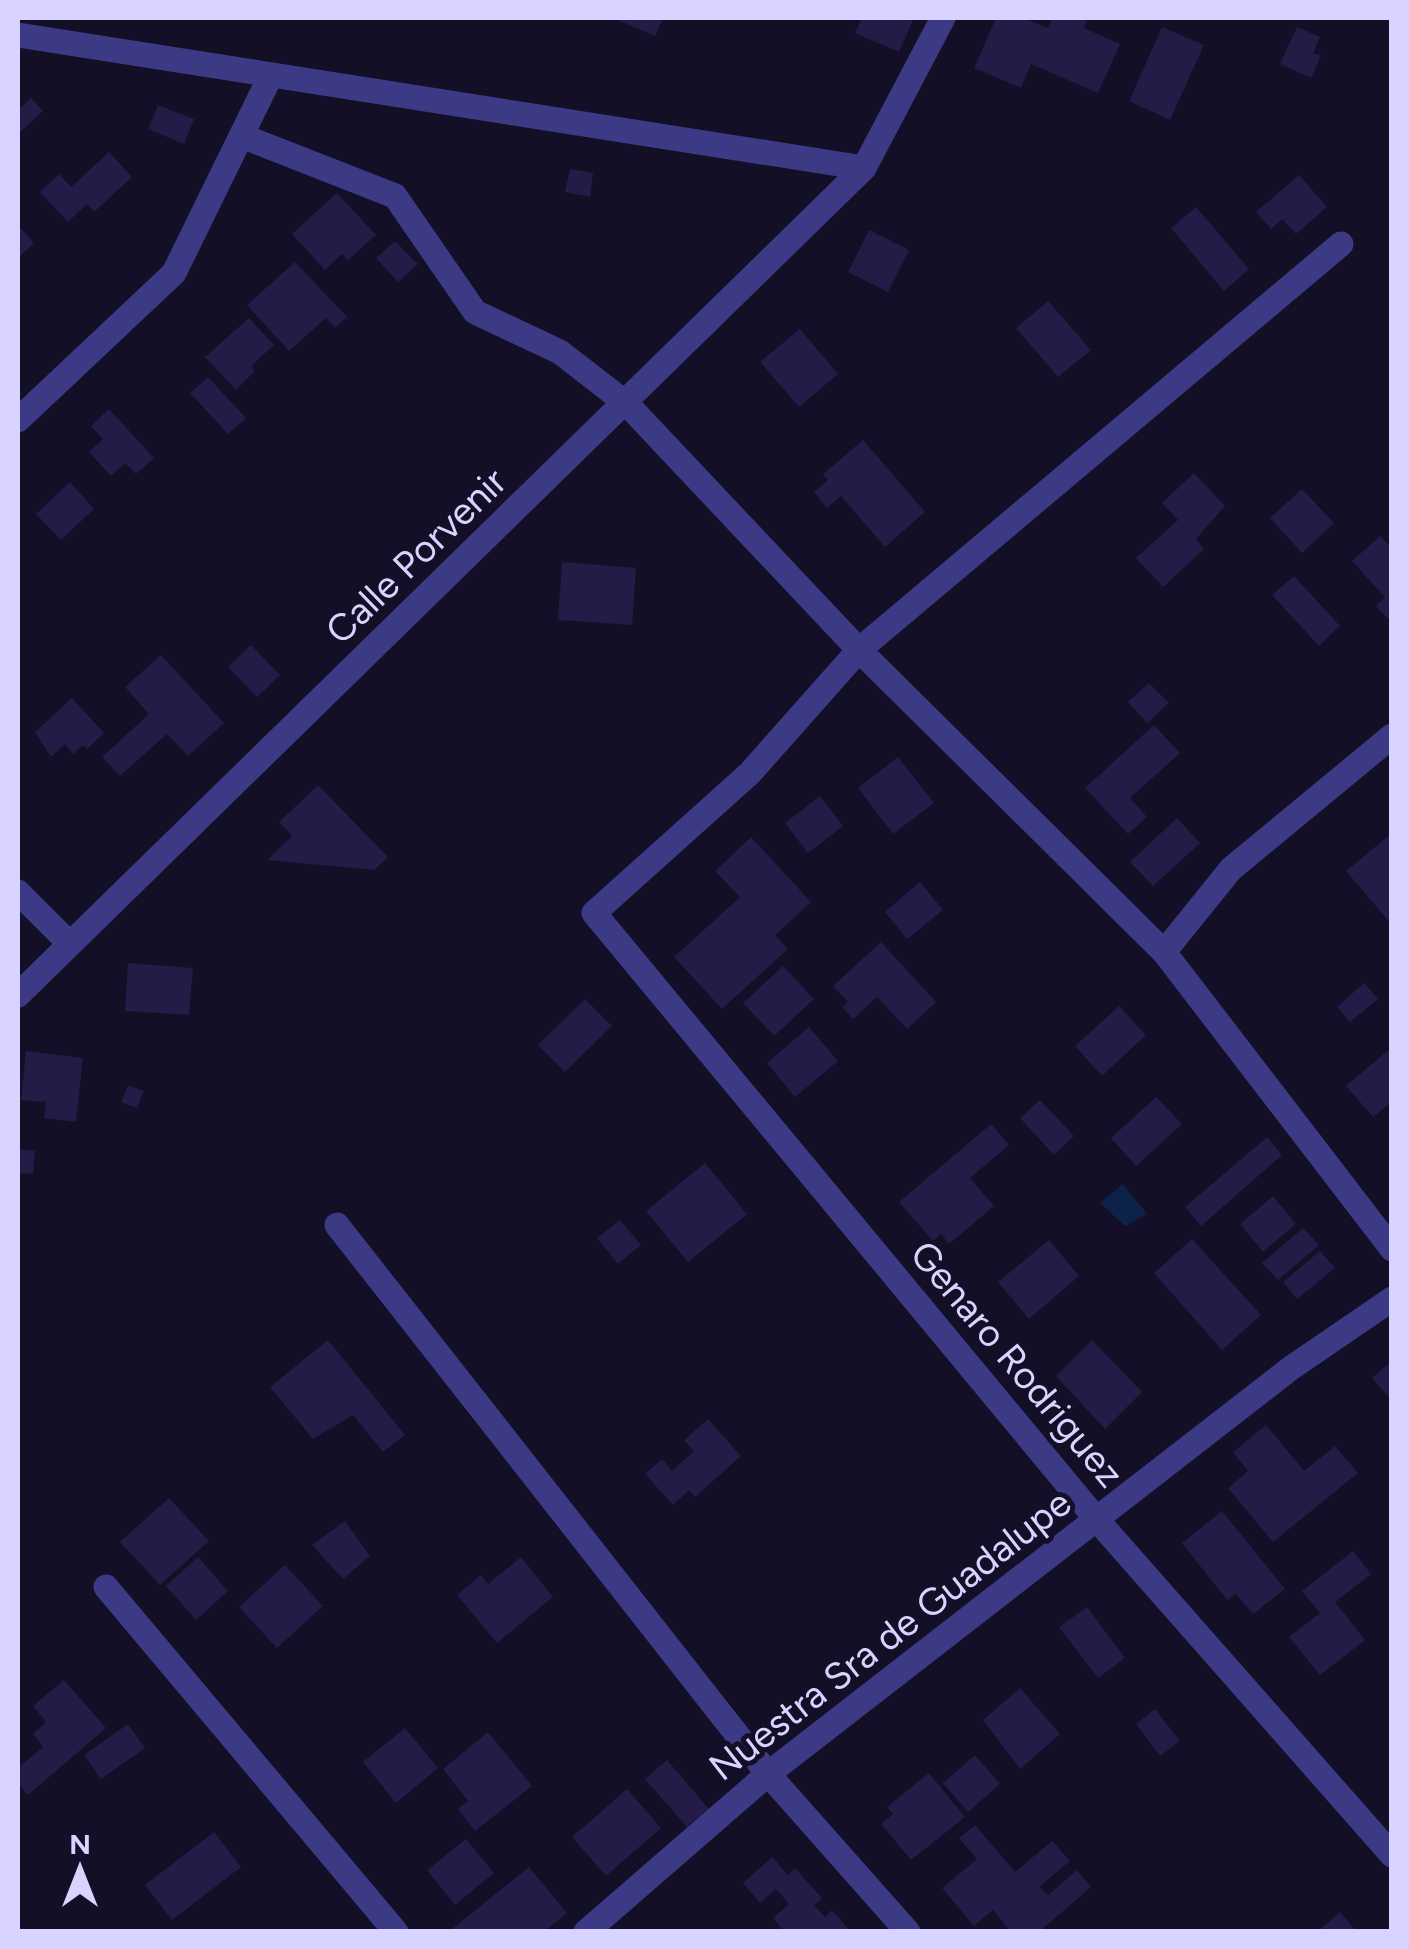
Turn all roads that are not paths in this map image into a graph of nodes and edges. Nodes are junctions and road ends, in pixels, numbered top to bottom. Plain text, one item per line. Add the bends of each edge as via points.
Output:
1 (943, 18) edge
2 (18, 35) edge
3 (271, 75) junction
4 (242, 136) junction
5 (864, 168) junction
6 (1340, 244) dead end
7 (627, 404) junction
8 (18, 420) edge
9 (859, 650) junction
10 (1392, 736) edge
11 (18, 892) edge
12 (70, 944) junction
13 (1164, 952) junction
14 (18, 995) edge
15 (338, 1225) dead end
16 (1392, 1249) edge
17 (1392, 1299) edge
18 (1098, 1520) junction
19 (106, 1587) dead end
20 (768, 1774) junction
21 (1392, 1855) edge
22 (396, 1932) edge
23 (586, 1932) edge
24 (908, 1932) edge

1 - 5 street, Calle Porvenir
2 - 3 street
3 - 4 street
3 - 5 street
4 - 7 street via 395,196 475,312 560,352
4 - 8 street via 174,274
5 - 7 street, Calle Porvenir
6 - 9 street
7 - 9 street
7 - 12 street, Calle Porvenir
9 - 13 street
9 - 18 street, Genaro Rodriguez via 750,773 594,913
10 - 13 street via 1231,870
11 - 12 street
12 - 14 street, Calle Porvenir
13 - 16 street
15 - 20 street
17 - 18 street, Nuestra Sra de Guadalupe via 1291,1368
18 - 20 street, Nuestra Sra de Guadalupe
18 - 21 street, Genaro Rodriguez
19 - 22 street
20 - 23 street, Nuestra Sra de Guadalupe
20 - 24 street

